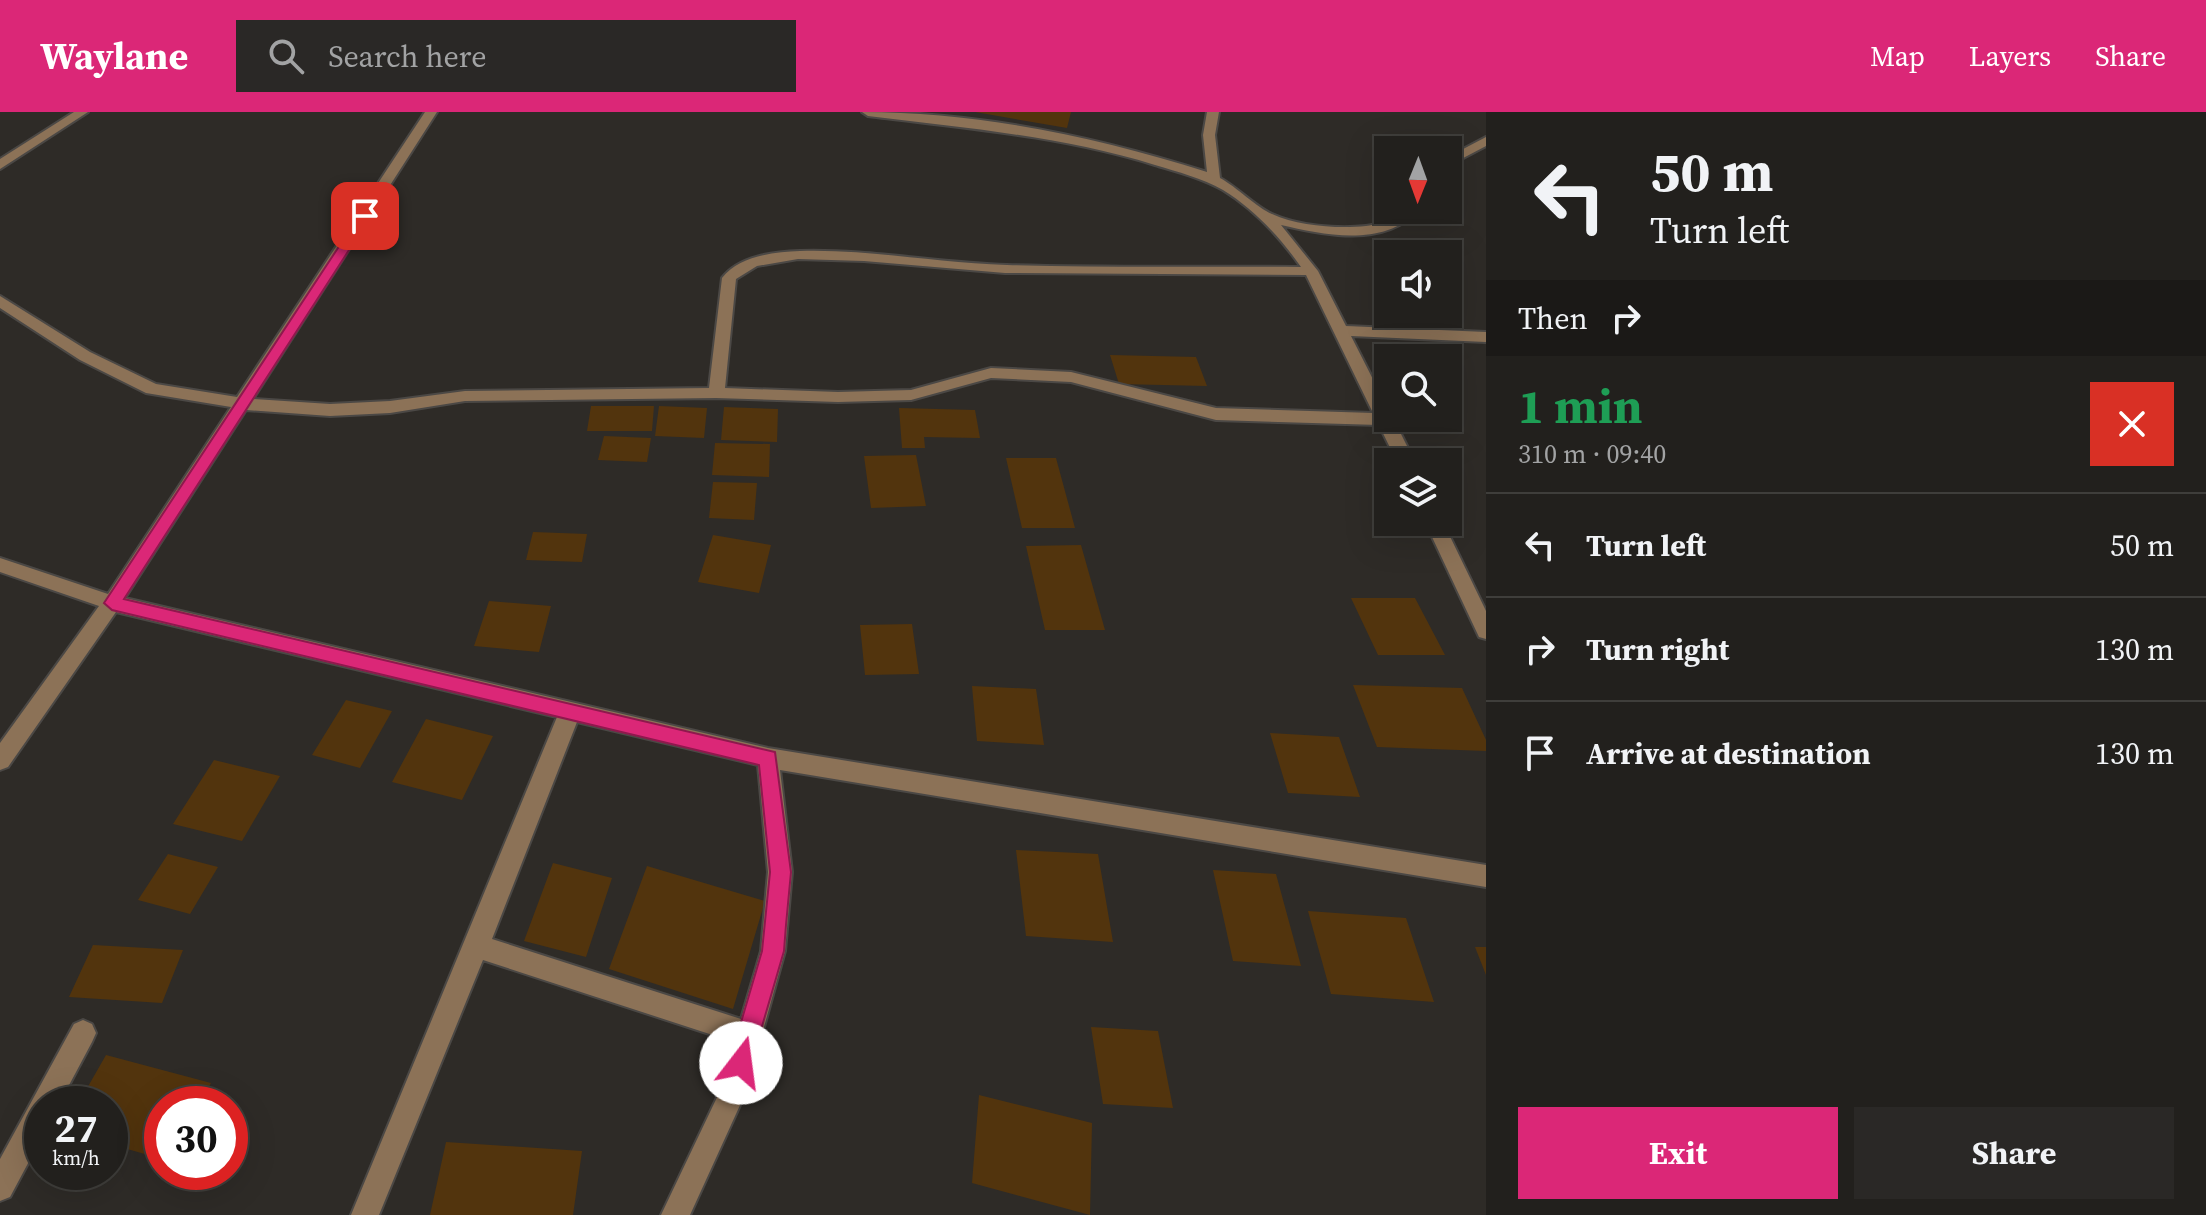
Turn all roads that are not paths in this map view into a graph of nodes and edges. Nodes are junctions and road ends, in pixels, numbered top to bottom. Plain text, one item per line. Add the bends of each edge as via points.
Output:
1 (82, 112) edge
2 (431, 112) edge
3 (868, 112) edge
4 (1213, 112) edge
5 (1486, 141) edge
6 (1462, 154) edge
7 (0, 165) edge
8 (1214, 180) junction
9 (1266, 217) junction
10 (1387, 224) edge
11 (1311, 271) junction
12 (0, 301) edge
13 (1343, 331) junction
14 (1486, 337) edge
15 (716, 393) junction
16 (1374, 396) edge
17 (244, 404) junction
18 (1374, 419) edge
19 (1441, 536) edge
20 (0, 565) edge
21 (112, 603) junction
22 (1486, 631) edge
23 (570, 712) junction
24 (768, 758) junction
25 (0, 760) edge
26 (1486, 876) edge
27 (477, 946) junction
28 (83, 1033) dead end
29 (748, 1034) junction
30 (55, 1086) edge
31 (24, 1143) edge
32 (0, 1187) edge
33 (365, 1215) edge
34 (675, 1215) edge

1 - 7 street
2 - 17 street
3 - 8 street via 1074,141 1136,154
4 - 8 street via 1209,135
5 - 6 street
8 - 9 street
9 - 10 street via 1358,233
9 - 11 street
11 - 13 street
11 - 15 street via 1005,269 798,255 753,262 729,278
12 - 17 street via 85,356 152,389
13 - 14 street
13 - 16 street
15 - 17 street via 465,396 330,410
15 - 18 street via 911,395 991,373 1018,374 1071,377 1216,414
17 - 21 street
19 - 22 street
20 - 21 street
21 - 23 street
21 - 25 street
23 - 24 street
23 - 27 street
24 - 26 street
24 - 29 street via 780,872 773,951
27 - 29 street
27 - 33 street
28 - 30 street
29 - 34 street via 733,1092
31 - 32 street

